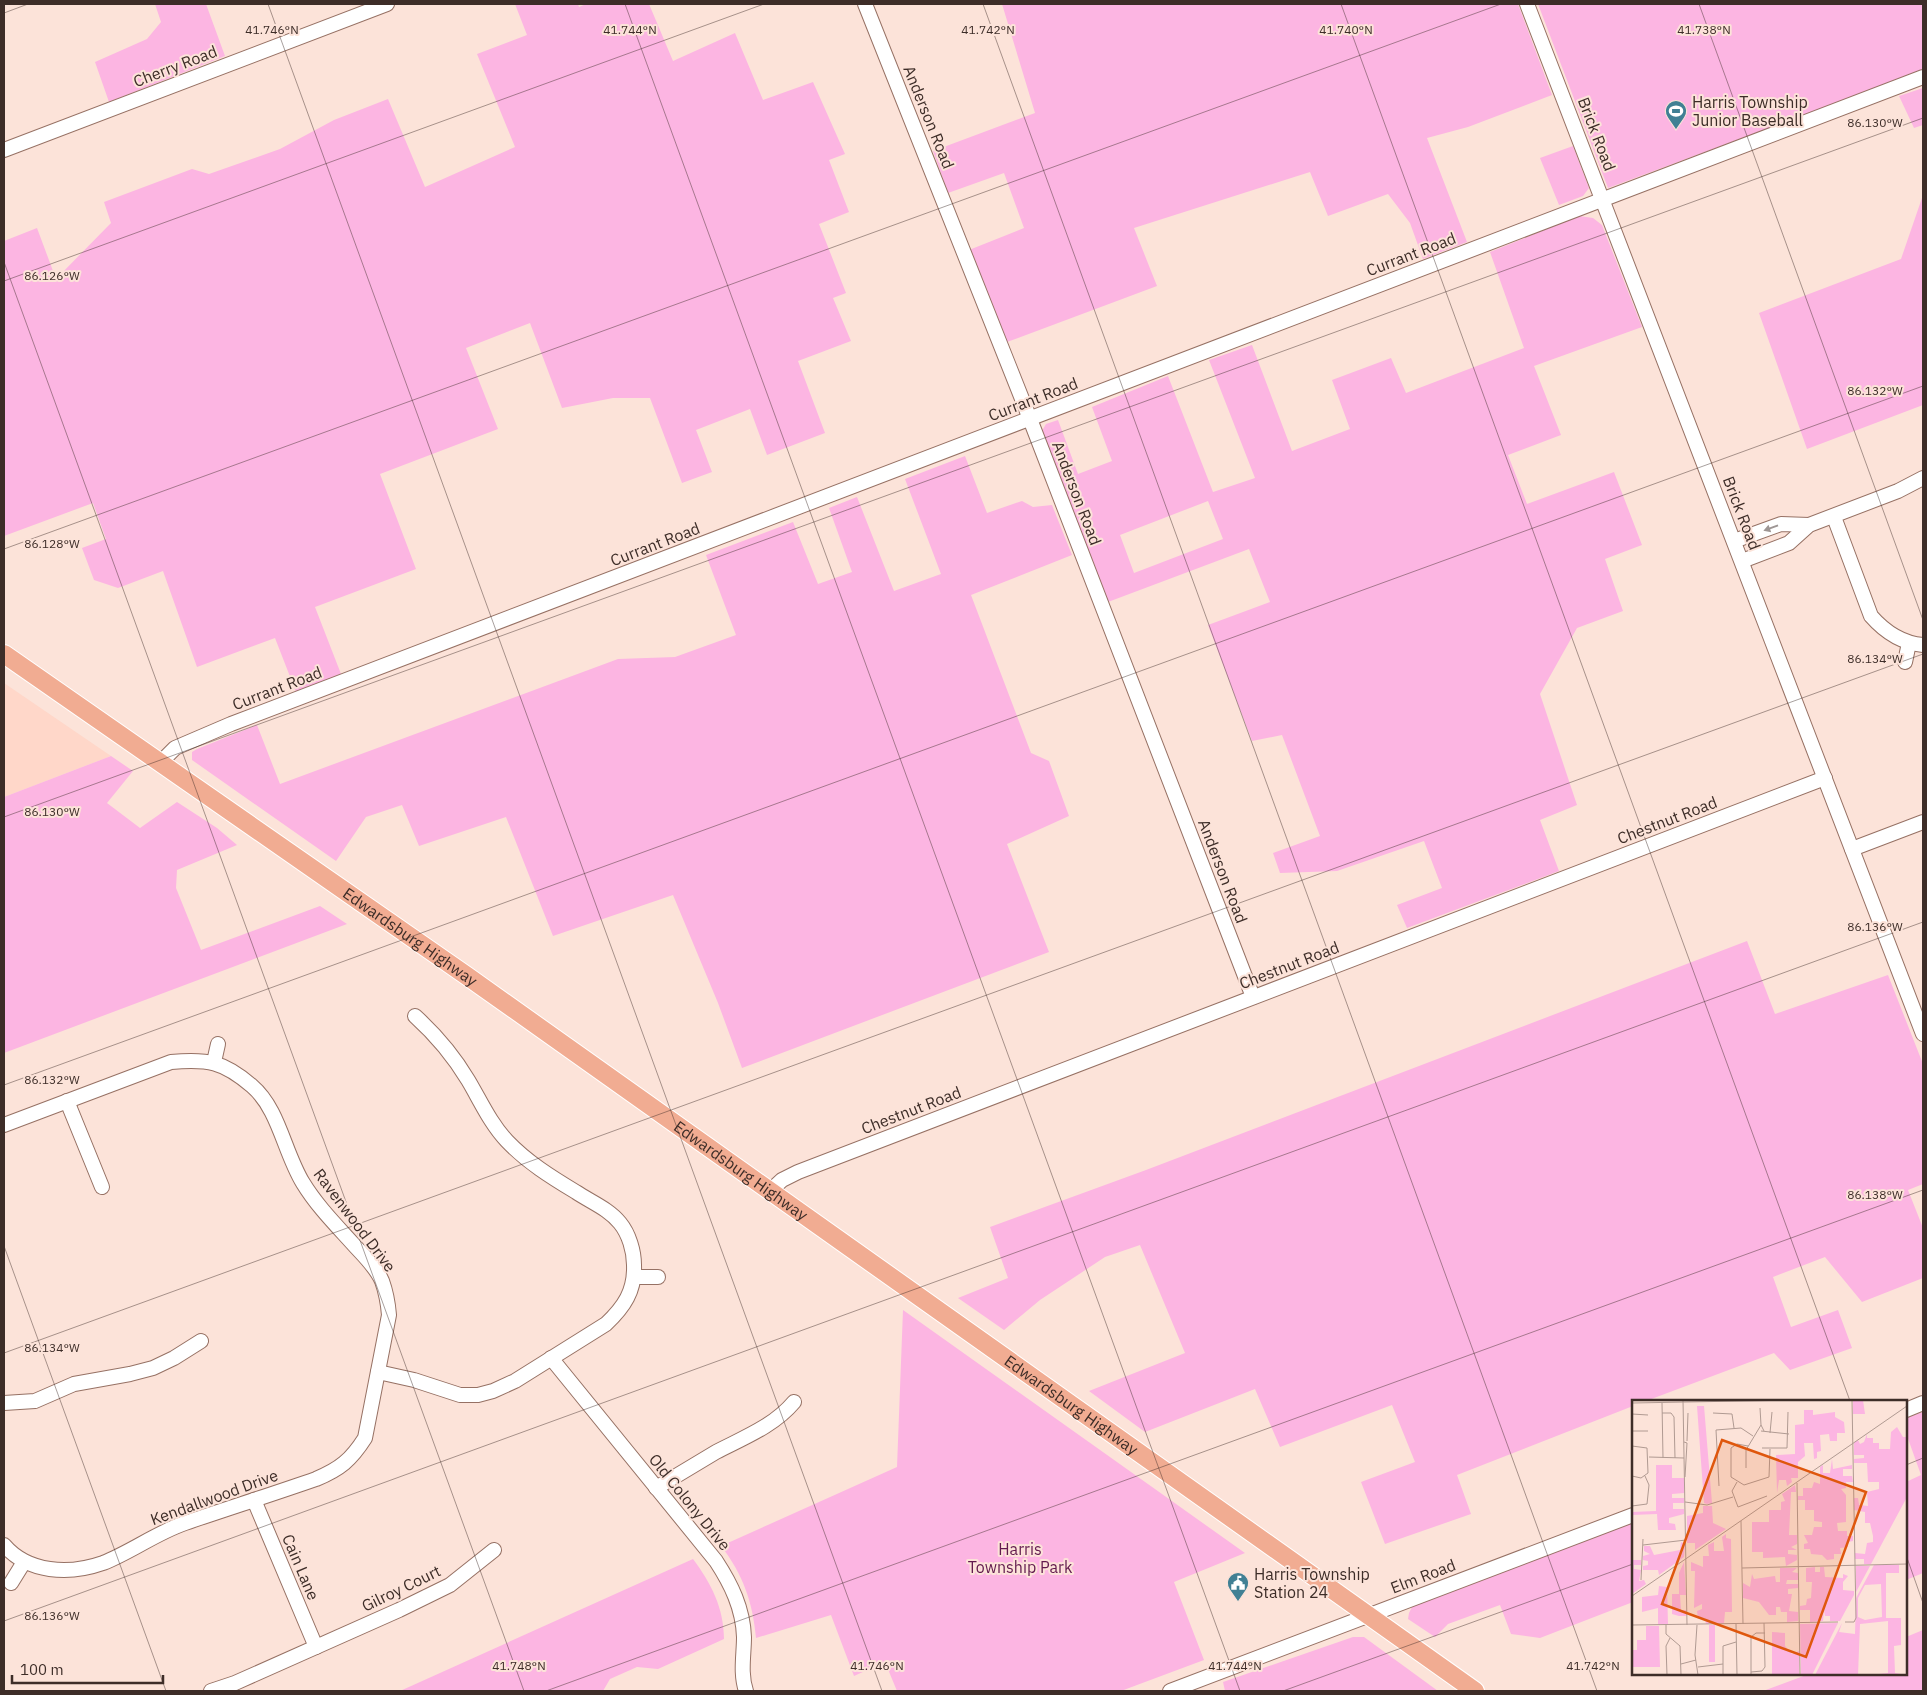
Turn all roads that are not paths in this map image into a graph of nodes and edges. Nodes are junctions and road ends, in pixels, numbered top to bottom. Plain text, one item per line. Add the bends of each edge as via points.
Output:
1 (387, 4) edge
2 (865, 4) edge
3 (1527, 4) edge
4 (1923, 77) edge
5 (4, 150) edge
6 (1603, 199) junction
7 (1030, 418) junction
8 (1923, 478) edge
9 (1834, 517) junction
10 (1809, 525) junction
11 (1734, 541) junction
12 (1742, 561) junction
13 (1909, 643) junction
14 (1923, 646) edge
15 (4, 654) edge
16 (1905, 662) dead end
17 (161, 762) junction
18 (1825, 778) junction
19 (1923, 822) edge
20 (1852, 849) junction
21 (1253, 997) junction
22 (415, 1016) dead end
23 (1923, 1034) edge
24 (218, 1044) dead end
25 (214, 1062) junction
26 (67, 1101) junction
27 (4, 1125) edge
28 (102, 1187) dead end
29 (770, 1191) junction
30 (635, 1277) junction
31 (658, 1277) dead end
32 (201, 1342) dead end
33 (551, 1358) junction
34 (378, 1372) junction
35 (794, 1402) dead end
36 (4, 1403) edge
37 (1923, 1403) edge
38 (1907, 1410) edge
39 (656, 1488) junction
40 (254, 1500) junction
41 (1632, 1515) edge
42 (4, 1545) edge
43 (494, 1550) dead end
44 (24, 1562) junction
45 (11, 1583) dead end
46 (1368, 1616) junction
47 (316, 1647) junction
48 (1176, 1690) edge
49 (211, 1691) edge
50 (746, 1691) edge
51 (1475, 1691) edge

1 - 5 street, Cherry Road
2 - 7 street, Anderson Road
3 - 6 street, Brick Road
4 - 6 street, Currant Road
6 - 7 street, Currant Road
6 - 11 street, Brick Road
7 - 17 street, Currant Road via 231,724 175,748
7 - 21 street, Anderson Road
8 - 9 street
9 - 10 street
9 - 13 street via 1871,616 1896,638
10 -> 11 street via 1781,524
10 - 12 street via 1789,543
11 - 12 street, Brick Road
12 - 18 street, Brick Road
13 - 14 street
13 - 16 street
15 - 17 main road, Edwardsburg Highway
17 - 29 main road, Edwardsburg Highway
18 - 20 street, Brick Road
18 - 21 street, Chestnut Road
19 - 20 street
20 - 23 street, Brick Road
21 - 29 street, Chestnut Road via 798,1172
22 - 30 street via 450,1052 485,1111 525,1160 604,1209 620,1223 629,1239
24 - 25 street
25 - 26 street via 171,1062
25 - 34 street, Ravenwood Drive via 234,1071 266,1102 302,1183 320,1209 370,1262 381,1279 389,1314
26 - 27 street
26 - 28 street
29 - 46 main road, Edwardsburg Highway
30 - 31 street
30 - 33 street via 630,1296 619,1312 606,1324
32 - 36 street via 153,1368 74,1384 35,1402
33 - 34 street via 515,1380 478,1395 460,1395
33 - 39 street, Old Colony Drive
34 - 40 street, Kendallwood Drive via 365,1438 351,1458 334,1472
35 - 39 street via 771,1423
37 - 38 street
39 - 50 street, Old Colony Drive via 716,1561 735,1594 744,1636
40 - 44 street, Kendallwood Drive via 184,1523 86,1568 53,1570
40 - 47 street, Cain Lane
41 - 46 street, Elm Road
42 - 44 street, Kendallwood Drive
43 - 47 street, Gilroy Court via 450,1585
44 - 45 street
46 - 48 street, Elm Road
46 - 51 main road, Edwardsburg Highway
47 - 49 street, Gilroy Court

